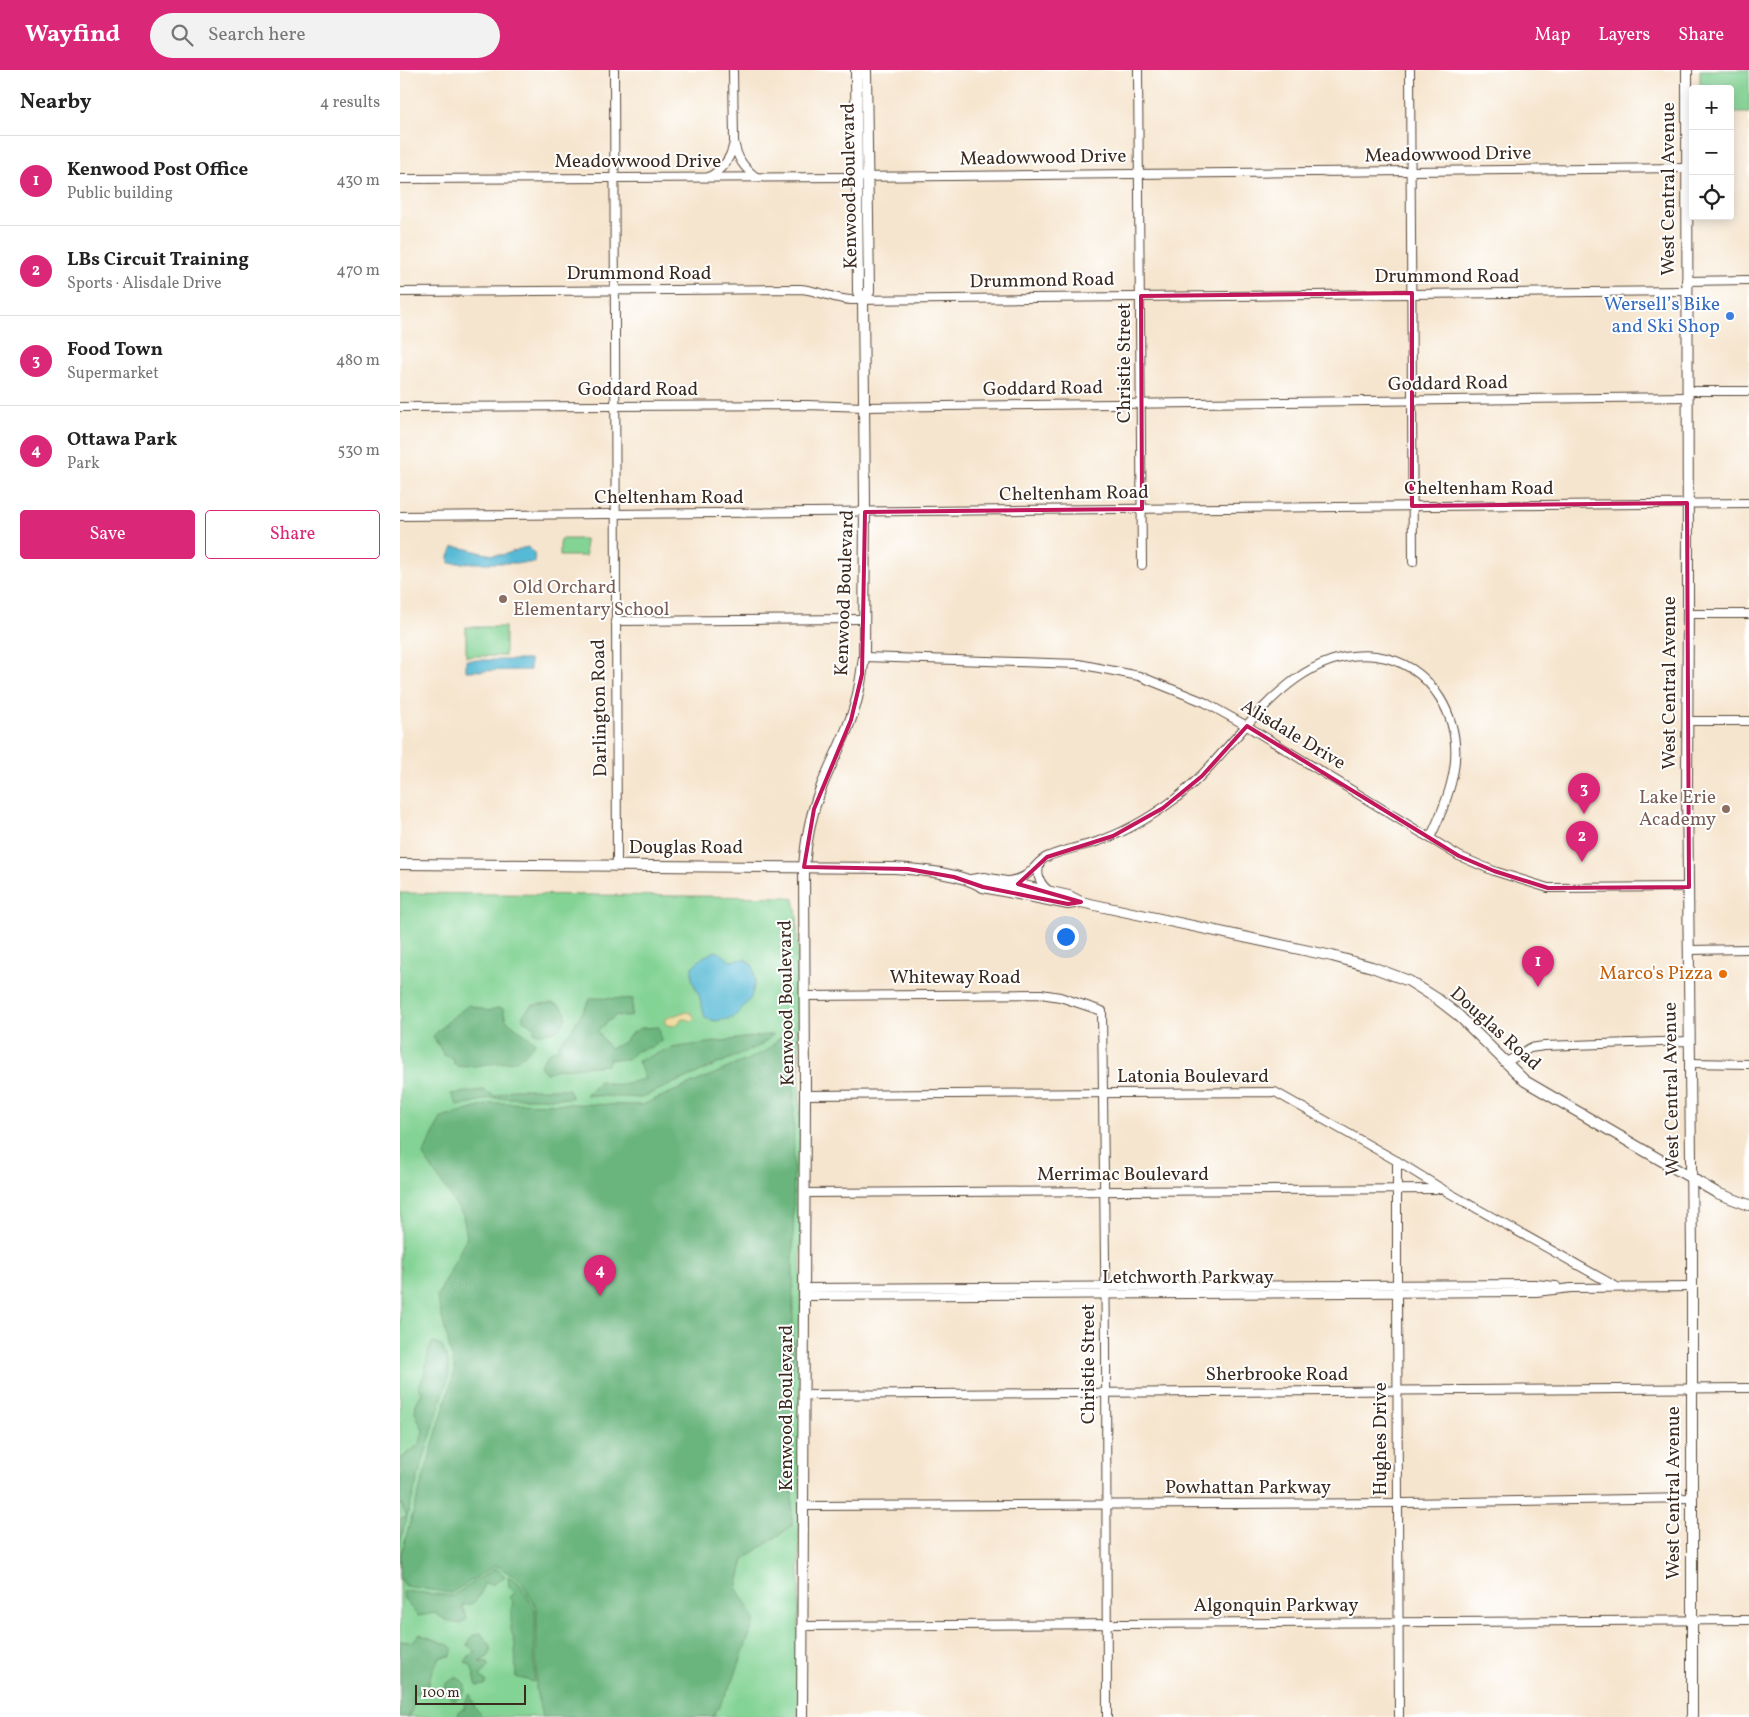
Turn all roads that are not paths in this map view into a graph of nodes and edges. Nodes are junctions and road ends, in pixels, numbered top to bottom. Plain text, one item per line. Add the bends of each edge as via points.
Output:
1 (609, 70) edge
2 (733, 70) edge
3 (856, 70) edge
4 (866, 70) edge
5 (871, 70) edge
6 (1138, 70) edge
7 (1410, 70) edge
8 (1687, 70) edge
9 (614, 74) edge
10 (861, 82) junction
11 (734, 141) junction
12 (1687, 168) junction
13 (1411, 172) junction
14 (1139, 174) junction
15 (708, 177) junction
16 (756, 177) junction
17 (863, 177) junction
18 (400, 178) edge
19 (614, 178) junction
20 (1749, 280) edge
21 (1686, 286) junction
22 (615, 291) junction
23 (400, 292) edge
24 (1412, 293) junction
25 (1141, 296) junction
26 (863, 299) junction
27 (1749, 391) edge
28 (1687, 394) junction
29 (1413, 400) junction
30 (1141, 404) junction
31 (615, 406) junction
32 (400, 407) edge
33 (865, 407) junction
34 (1687, 503) junction
35 (1749, 503) edge
36 (1412, 506) junction
37 (1142, 509) junction
38 (865, 512) junction
39 (616, 514) junction
40 (400, 516) edge
41 (1413, 562) dead end
42 (1142, 565) dead end
43 (1688, 614) junction
44 (1749, 614) edge
45 (864, 618) junction
46 (616, 621) junction
47 (864, 657) junction
48 (1688, 721) junction
49 (1749, 721) edge
50 (1247, 726) junction
51 (1430, 838) junction
52 (1041, 861) junction
53 (400, 864) edge
54 (617, 865) junction
55 (804, 866) junction
56 (972, 880) junction
57 (1006, 882) junction
58 (1689, 887) junction
59 (1049, 891) junction
60 (1081, 902) junction
61 (1749, 949) edge
62 (1689, 950) junction
63 (805, 996) junction
64 (1102, 1012) joint
65 (1689, 1042) junction
66 (1505, 1063) junction
67 (1689, 1063) junction
68 (1749, 1064) edge
69 (1104, 1093) junction
70 (805, 1095) junction
71 (1398, 1161) junction
72 (1691, 1178) junction
73 (1396, 1189) junction
74 (1442, 1190) junction
75 (805, 1192) junction
76 (1104, 1192) junction
77 (1749, 1206) edge
78 (1692, 1287) junction
79 (1619, 1288) junction
80 (1396, 1289) junction
81 (1105, 1291) junction
82 (805, 1292) junction
83 (1749, 1388) edge
84 (1692, 1389) junction
85 (1397, 1391) junction
86 (1106, 1393) junction
87 (804, 1395) junction
88 (1692, 1498) junction
89 (1398, 1503) junction
90 (1106, 1505) junction
91 (805, 1506) junction
92 (1692, 1620) junction
93 (1749, 1620) edge
94 (1398, 1622) junction
95 (1106, 1623) junction
96 (803, 1626) junction
97 (802, 1717) edge
98 (1106, 1717) edge
99 (1399, 1717) edge
100 (1692, 1717) edge

1 - 9 street
2 - 11 street
3 - 10 street, Kenwood Boulevard
4 - 10 street, Kenwood Boulevard
5 - 10 street
6 - 14 street, Christie Street
7 - 13 street
8 - 12 street, West Central Avenue
9 - 19 street, Darlington Road
10 - 17 street, Kenwood Boulevard
11 - 15 street via 728,160
11 - 16 street via 739,160
12 - 13 street, Meadowwood Drive
12 - 21 street, West Central Avenue
13 - 14 street, Meadowwood Drive
13 - 24 street
14 - 17 street, Meadowwood Drive
14 - 25 street, Christie Street
15 - 16 street, Meadowwood Drive
15 - 19 street, Meadowwood Drive
16 - 17 street, Meadowwood Drive
17 - 26 street, Kenwood Boulevard via 858,292
18 - 19 street, Meadowwood Drive
19 - 22 street, Darlington Road
20 - 21 street, Drummond Road
21 - 24 street, Drummond Road
21 - 28 street, West Central Avenue
22 - 23 street, Drummond Road
22 - 26 street, Drummond Road via 800,289 842,299
22 - 31 street, Darlington Road
24 - 25 street, Drummond Road
24 - 29 street
25 - 26 street, Drummond Road
25 - 30 street, Christie Street
26 - 33 street, Kenwood Boulevard
27 - 28 street, Goddard Road
28 - 29 street, Goddard Road
28 - 34 street, West Central Avenue
29 - 30 street, Goddard Road
29 - 36 street
30 - 33 street, Goddard Road
30 - 37 street, Christie Street
31 - 32 street, Goddard Road
31 - 33 street, Goddard Road
31 - 39 street, Darlington Road
33 - 38 street, Kenwood Boulevard
34 - 35 street, Cheltenham Road
34 - 36 street, Cheltenham Road
34 - 43 street, West Central Avenue
36 - 37 street, Cheltenham Road
36 - 41 street
37 - 38 street, Cheltenham Road
37 - 42 street, Christie Street
38 - 39 street, Cheltenham Road
38 - 45 street, Kenwood Boulevard
39 - 40 street, Cheltenham Road
39 - 46 street, Darlington Road
43 - 44 street
43 - 48 street, West Central Avenue
45 - 46 street
45 - 47 street, Kenwood Boulevard
46 - 54 street, Darlington Road
47 - 50 street, Alisdale Drive via 1079,664 1162,684
47 - 55 street, Kenwood Boulevard via 851,720 814,809
48 - 49 street
48 - 58 street, West Central Avenue
50 - 51 street, Alisdale Drive
50 - 51 street via 1286,686 1333,659 1363,655 1390,658 1409,666 1438,696 1450,718 1455,741 1450,791
50 - 52 street via 1202,776 1163,808 1113,836
51 - 58 street, Alisdale Drive via 1459,856 1548,888
52 - 57 street via 1024,877
52 - 59 street via 1038,877
53 - 54 street, Douglas Road
54 - 55 street, Douglas Road
55 - 56 street, Douglas Road via 908,869
55 - 63 street, Kenwood Boulevard
56 - 57 street, Douglas Road via 984,878
56 - 60 street, Douglas Road via 983,887 1068,904
57 - 59 street, Douglas Road
58 - 62 street, West Central Avenue
59 - 60 street, Douglas Road
60 - 66 street, Douglas Road via 1339,958 1390,973 1423,989 1450,1008
61 - 62 street
62 - 65 street, West Central Avenue
63 - 64 street, Whiteway Road via 1041,994
63 - 70 street, Kenwood Boulevard
64 - 69 street, Christie Street
65 - 66 street via 1544,1046 1530,1048
65 - 67 street, West Central Avenue
66 - 72 street, Douglas Road via 1524,1081
67 - 68 street
67 - 72 street, West Central Avenue
69 - 70 street, Latonia Boulevard
69 - 71 street, Latonia Boulevard via 1276,1092
69 - 76 street, Christie Street
70 - 75 street, Kenwood Boulevard
71 - 73 street, Hughes Drive
71 - 74 street, Latonia Boulevard
72 - 77 street, Douglas Road
72 - 78 street, West Central Avenue
73 - 74 street, Merrimac Boulevard
73 - 76 street, Merrimac Boulevard
73 - 80 street, Hughes Drive
74 - 79 street, Latonia Boulevard
75 - 76 street, Merrimac Boulevard
75 - 82 street, Kenwood Boulevard
76 - 81 street, Christie Street
78 - 79 street, Letchworth Parkway
78 - 84 street, West Central Avenue
79 - 80 street, Letchworth Parkway via 1536,1292
80 - 81 street, Letchworth Parkway
80 - 85 street, Hughes Drive
81 - 82 street, Letchworth Parkway
81 - 86 street, Christie Street
82 - 87 street, Kenwood Boulevard
83 - 84 street, Sherbrooke Road
84 - 85 street, Sherbrooke Road
84 - 88 street, West Central Avenue
85 - 86 street, Sherbrooke Road
85 - 89 street, Hughes Drive
86 - 87 street, Sherbrooke Road
86 - 90 street, Christie Street
87 - 91 street, Kenwood Boulevard
88 - 89 street, Powhattan Parkway
88 - 92 street, West Central Avenue
89 - 90 street, Powhattan Parkway
89 - 94 street, Hughes Drive
90 - 91 street, Powhattan Parkway
90 - 95 street, Christie Street
91 - 96 street, Kenwood Boulevard
92 - 93 street, Algonquin Parkway
92 - 94 street, Algonquin Parkway
92 - 100 street, West Central Avenue
94 - 95 street, Algonquin Parkway
94 - 99 street, Hughes Drive
95 - 96 street, Algonquin Parkway
95 - 98 street, Christie Street
96 - 97 street, Kenwood Boulevard

